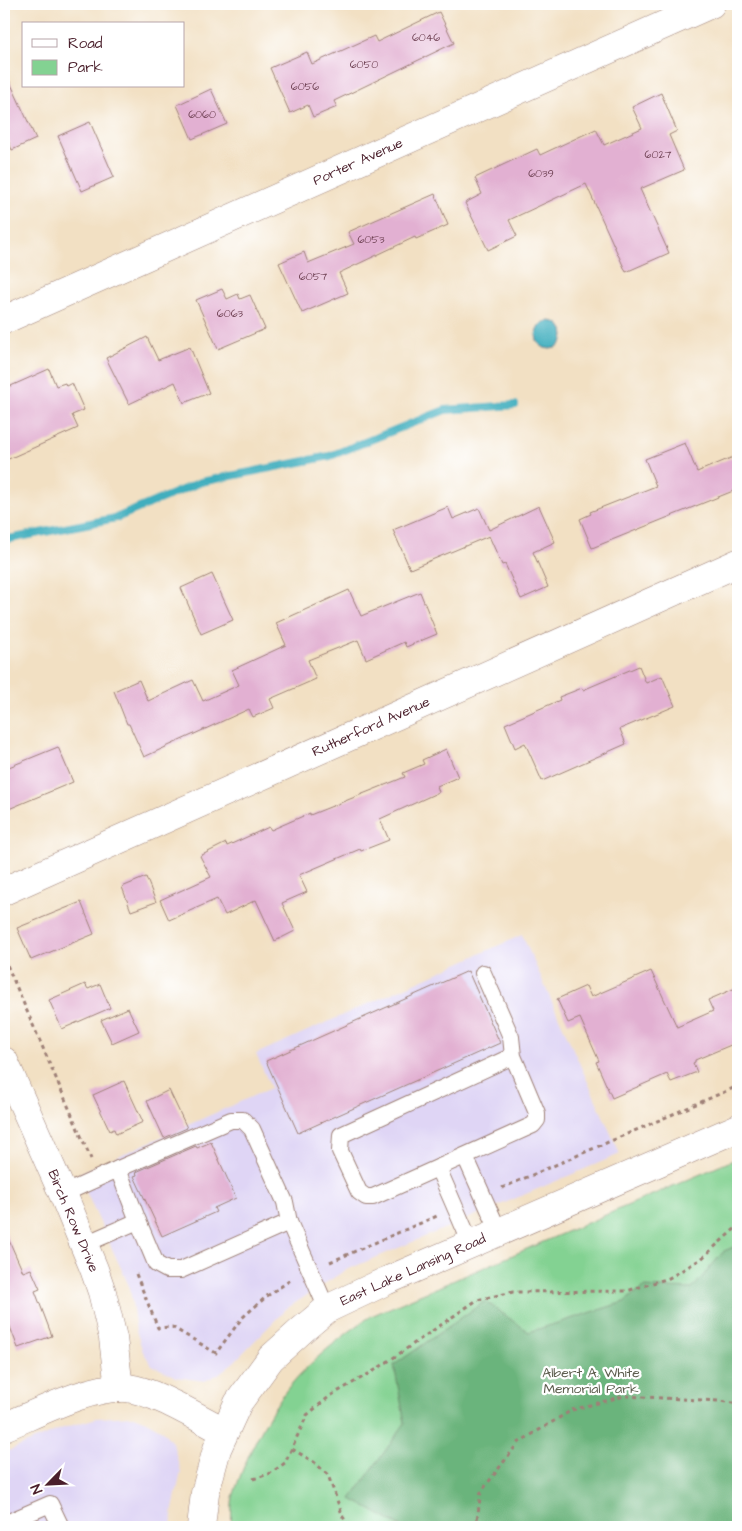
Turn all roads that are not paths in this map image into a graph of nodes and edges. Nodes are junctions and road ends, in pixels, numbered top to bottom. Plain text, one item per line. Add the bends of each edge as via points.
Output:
1 (712, 4) edge
2 (4, 320) edge
3 (738, 563) edge
4 (4, 891) edge
5 (483, 973) dead end
6 (512, 1056) junction
7 (4, 1061) edge
8 (738, 1128) edge
9 (466, 1156) junction
10 (438, 1168) junction
11 (118, 1169) junction
12 (63, 1194) junction
13 (138, 1221) junction
14 (289, 1222) junction
15 (499, 1232) junction
16 (85, 1244) junction
17 (471, 1244) junction
18 (327, 1309) junction
19 (119, 1388) junction
20 (4, 1427) edge
21 (224, 1431) junction
22 (4, 1524) edge
23 (60, 1527) edge
24 (201, 1527) edge

1 - 2 street, Porter Avenue
3 - 4 street, Rutherford Avenue
5 - 6 lane via 512,1037
6 - 9 lane via 538,1113 537,1120 533,1125
6 - 10 lane via 341,1135 340,1151 359,1192 366,1197 373,1197
7 - 12 street, Birch Row Drive
8 - 15 street, East Lake Lansing Road
9 - 10 lane
9 - 15 lane
10 - 17 lane
11 - 12 lane
11 - 13 lane
11 - 14 lane via 231,1120 243,1120 252,1129 284,1202
12 - 16 street, Birch Row Drive
13 - 14 lane via 156,1264 167,1270 181,1270
13 - 16 lane
14 - 18 lane
15 - 17 street, East Lake Lansing Road
16 - 19 street, Birch Row Drive via 108,1317
17 - 18 street, East Lake Lansing Road
18 - 21 street, East Lake Lansing Road via 271,1358 238,1403
19 - 20 street via 90,1392
19 - 21 street via 152,1395
21 - 24 street, East Lake Lansing Road via 205,1493
22 - 23 lane via 50,1504

